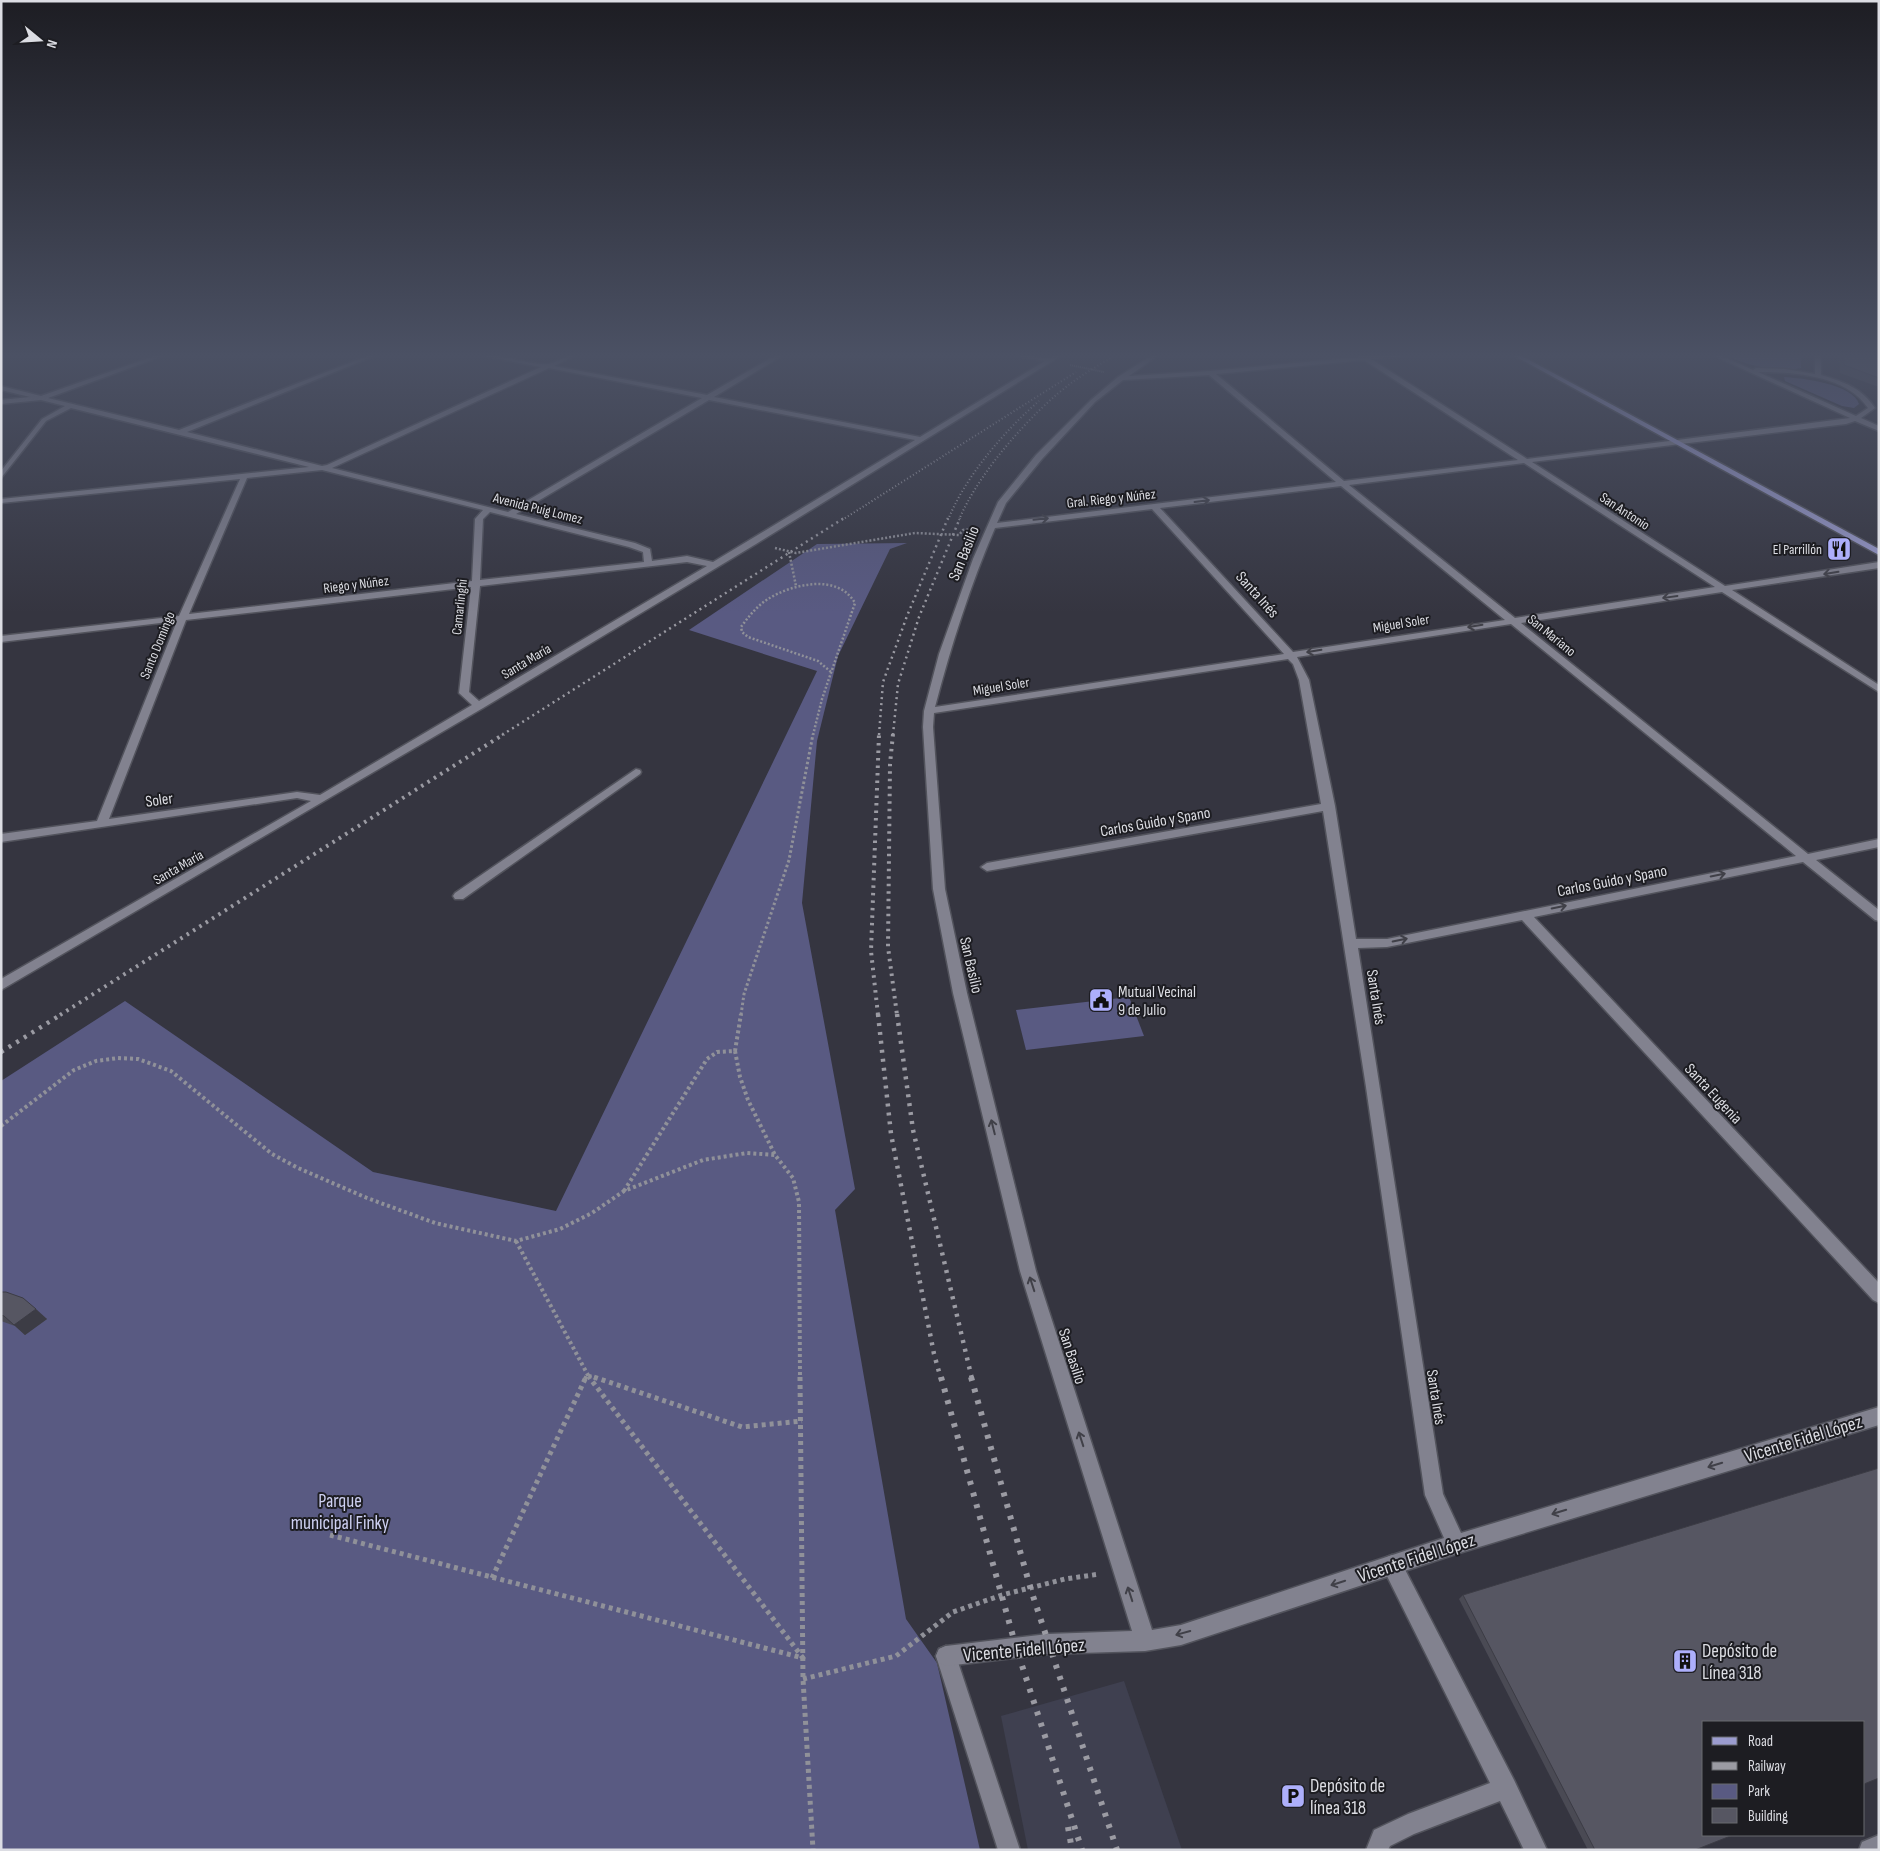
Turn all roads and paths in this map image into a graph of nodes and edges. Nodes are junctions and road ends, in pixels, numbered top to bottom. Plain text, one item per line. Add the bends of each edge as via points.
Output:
1 (28, 440) edge
2 (215, 440) edge
3 (389, 440) edge
4 (636, 440) edge
5 (918, 440) edge
6 (1055, 440) edge
7 (1291, 440) edge
8 (1494, 440) edge
9 (1675, 440) edge
10 (1701, 440) edge
11 (1680, 443) junction
12 (1524, 460) junction
13 (329, 468) junction
14 (1, 476) edge
15 (244, 477) junction
16 (1343, 484) junction
17 (1, 501) edge
18 (1154, 506) junction
19 (488, 508) junction
20 (510, 514) junction
21 (992, 526) junction
22 (753, 542) junction
23 (789, 552) junction
24 (1879, 553) edge
25 (648, 564) junction
26 (1879, 565) edge
27 (713, 566) junction
28 (476, 583) junction
29 (796, 586) junction
30 (1724, 589) junction
31 (182, 619) junction
32 (1511, 620) junction
33 (1, 639) edge
34 (1290, 655) junction
35 (831, 672) junction
36 (1879, 689) edge
37 (479, 706) junction
38 (929, 711) junction
39 (636, 772) dead end
40 (322, 799) junction
41 (1328, 806) junction
42 (101, 824) junction
43 (1, 838) edge
44 (1879, 843) edge
45 (1805, 858) junction
46 (987, 867) dead end
47 (459, 896) dead end
48 (1524, 914) junction
49 (1879, 917) edge
50 (1351, 944) junction
51 (1, 985) edge
52 (735, 1051) junction
53 (1, 1126) edge
54 (775, 1155) junction
55 (624, 1191) junction
56 (516, 1241) junction
57 (1879, 1295) edge
58 (587, 1375) junction
59 (1879, 1416) edge
60 (802, 1421) junction
61 (330, 1535) dead end
62 (1456, 1544) junction
63 (1098, 1564) dead end
64 (1392, 1565) junction
65 (492, 1578) junction
66 (1145, 1641) junction
67 (803, 1658) junction
68 (804, 1679) junction
69 (1506, 1788) junction
70 (1879, 1846) edge
71 (813, 1850) edge
72 (1009, 1850) edge
73 (1377, 1850) edge
74 (1536, 1850) edge
75 (1870, 1850) edge

1 - 14 street
2 - 13 street, Avenida Puig Lomez
3 - 13 street
4 - 20 street
5 - 22 street, Santa María
6 - 21 street, San Basilio via 1007,493
7 - 16 street, San Mariano
8 - 12 street, San Antonio
9 - 11 main road
10 - 11 street, Gral. Riego y Núñez
11 - 12 street, Gral. Riego y Núñez
11 - 24 main road
12 - 16 street, Gral. Riego y Núñez
12 - 30 street, San Antonio
13 - 15 street
13 - 19 street, Avenida Puig Lomez
15 - 17 street
15 - 31 street, Santo Domingo
18 -> 16 street, Gral. Riego y Núñez
16 - 32 street, San Mariano
21 -> 18 street, Gral. Riego y Núñez
18 - 34 street, Santa Inés
19 - 20 street, Avenida Puig Lomez
19 - 28 street, Camarlinghi via 479,519
20 - 25 street, Avenida Puig Lomez via 642,548 649,554
21 - 23 path via 963,530 959,535 915,533
21 - 38 street, San Basilio via 944,654
22 - 23 path
22 - 27 street, Santa María
23 - 29 path
25 - 27 street, Riego y Núñez via 687,559
25 - 28 street, Riego y Núñez
26 -> 30 street, Miguel Soler
27 - 37 street, Santa María
28 - 31 street, Riego y Núñez
28 - 37 street, Camarlinghi via 464,693
29 - 35 path via 815,584 843,589 855,603
29 - 35 path via 752,611 741,627 742,632 754,640 818,661
30 -> 32 street, Miguel Soler
30 - 36 street, San Antonio
31 - 33 street, Riego y Núñez
31 - 42 street, Santo Domingo
32 -> 34 street, Miguel Soler
32 - 45 street, San Mariano
34 - 38 street, Miguel Soler
34 - 41 street, Santa Inés via 1304,680
35 - 52 path via 809,750 789,860 744,994
37 - 40 street, Santa María
66 -> 38 street, San Basilio via 1028,1271 960,993 939,889
39 - 47 street
40 - 42 street, Soler via 297,795
40 - 51 street, Santa María
41 - 46 street, Carlos Guido y Spano
41 - 50 street, Santa Inés
42 - 43 street, Soler
44 - 45 street, Carlos Guido y Spano
48 -> 45 street, Carlos Guido y Spano
45 - 49 street, San Mariano
50 -> 48 street, Carlos Guido y Spano via 1387,942
48 - 57 street, Santa Eugenia
50 - 62 street, Santa Inés via 1434,1495
52 - 54 path via 748,1100
52 - 55 path via 717,1052 707,1059
53 - 56 path via 74,1070 96,1061 138,1059 171,1071 272,1154 298,1168 417,1217
54 - 55 path via 722,1155
54 - 60 path via 793,1178 799,1202
55 - 56 path via 592,1213 560,1229
56 - 58 path
58 - 60 path via 742,1427
58 - 65 path
58 - 67 path
59 -> 62 street, Vicente Fidel López
60 - 67 path
61 - 65 path
62 - 64 street, Vicente Fidel López
63 - 68 path via 1101,1573 1002,1595 953,1612 896,1656
64 -> 66 street, Vicente Fidel López via 1181,1635
64 - 69 street
65 - 67 path
66 - 72 street, Vicente Fidel López via 1048,1644 946,1656
67 - 68 path
68 - 71 path
69 - 73 street via 1408,1825 1382,1838
69 - 74 street
70 - 75 street

